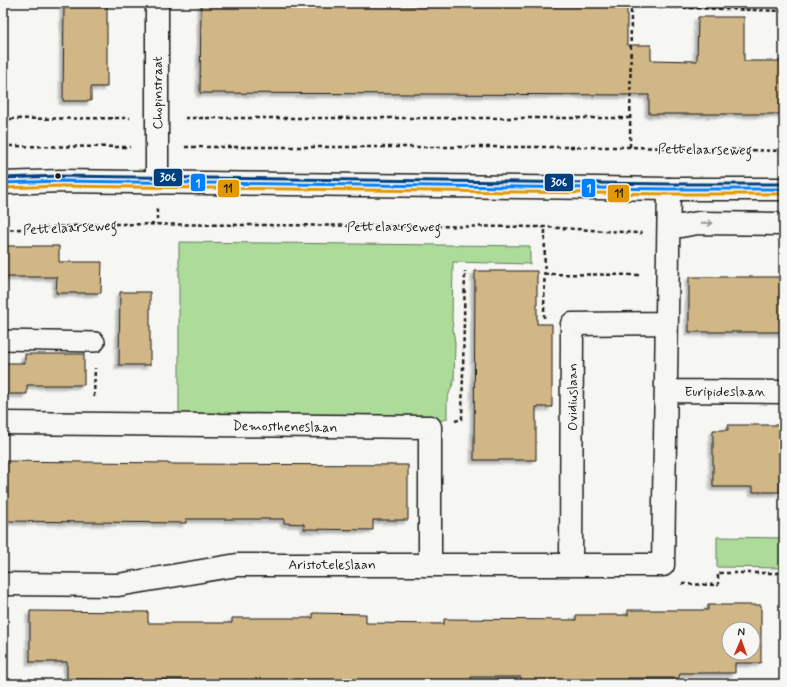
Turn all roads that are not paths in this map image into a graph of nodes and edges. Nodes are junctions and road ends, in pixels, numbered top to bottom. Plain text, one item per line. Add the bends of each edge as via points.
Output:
1 (157, 3) edge
2 (3, 183) edge
3 (156, 183) junction
4 (669, 189) junction
5 (784, 189) edge
6 (784, 224) edge
7 (669, 228) junction
8 (666, 323) junction
9 (3, 340) edge
10 (95, 342) road end
11 (666, 391) junction
12 (784, 392) edge
13 (3, 423) edge
14 (430, 564) junction
15 (571, 565) junction
16 (3, 584) edge

1 - 3 street, Chopinstraat
2 - 3 street
3 - 4 street
4 - 5 street
4 - 7 street
7 -> 6 street via 698,223
7 - 8 street
8 - 11 street
8 - 15 street, Ovidiuslaan via 572,324
9 - 10 lane
11 - 12 street, Euripideslaan
11 - 15 street, Aristoteleslaan via 663,565
13 - 14 street, Demostheneslaan via 430,428
14 - 15 street, Aristoteleslaan
14 - 16 street, Aristoteleslaan via 237,565 118,585

